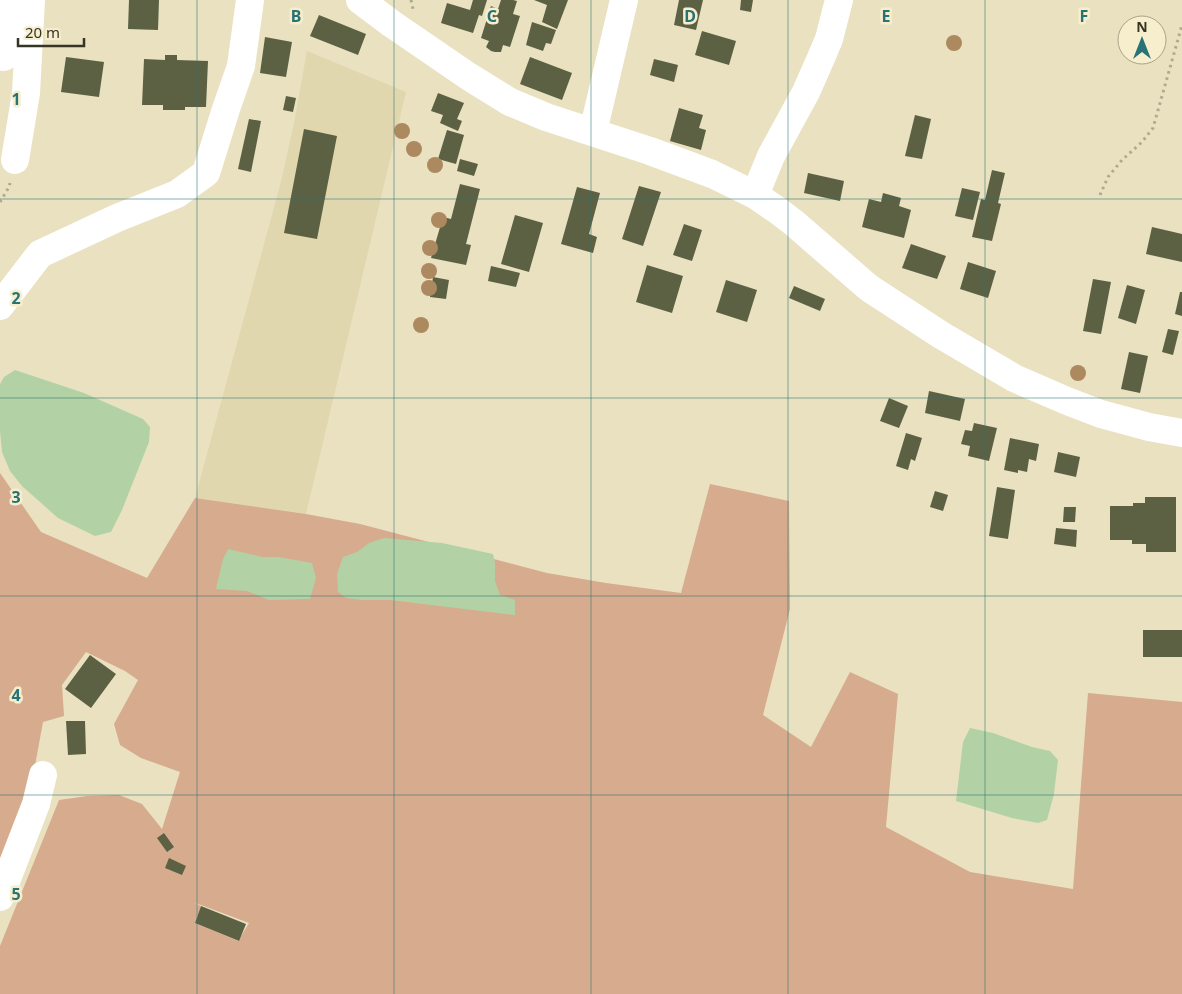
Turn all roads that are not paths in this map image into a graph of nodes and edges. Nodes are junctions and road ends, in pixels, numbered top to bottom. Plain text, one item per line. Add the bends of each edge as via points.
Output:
1 (12, 0) edge
2 (32, 0) edge
3 (250, 0) edge
4 (360, 0) edge
5 (624, 0) edge
6 (839, 0) edge
7 (4, 57) dead end
8 (593, 132) junction
9 (15, 160) dead end
10 (755, 195) junction
11 (0, 306) edge
12 (1182, 433) edge
13 (43, 775) dead end
14 (0, 897) edge

1 - 7 street
2 - 9 street via 26,93
3 - 11 street via 241,66 206,173 177,194 40,254
4 - 8 street via 510,102
5 - 8 street
6 - 10 street via 821,58 771,156
8 - 10 street via 671,158
10 - 12 street via 876,292 1014,378 1101,414
13 - 14 street via 36,804

